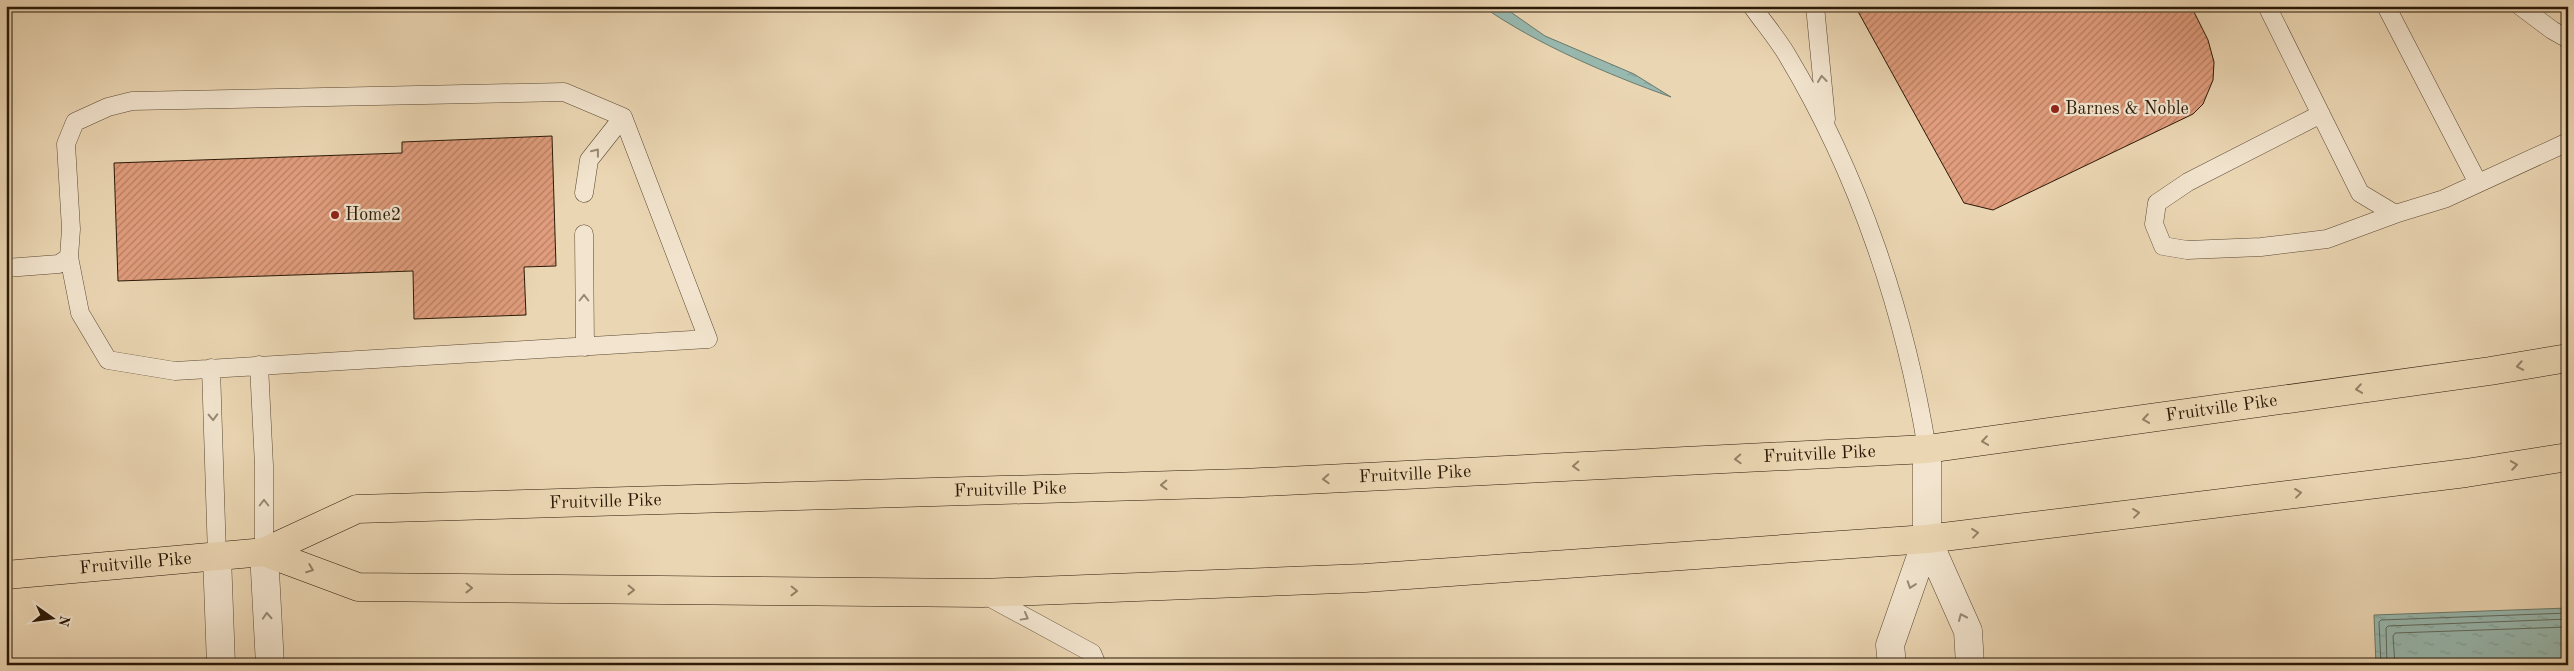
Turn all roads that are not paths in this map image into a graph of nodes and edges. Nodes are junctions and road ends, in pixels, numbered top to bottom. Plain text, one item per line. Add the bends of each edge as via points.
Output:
1 (1752, 6) edge
2 (1815, 6) edge
3 (2267, 6) edge
4 (2386, 6) edge
5 (2520, 6) edge
6 (2568, 38) edge
7 (2321, 114) junction
8 (623, 117) junction
9 (1827, 127) junction
10 (2568, 142) edge
11 (2478, 183) junction
12 (584, 193) dead end
13 (2395, 214) junction
14 (584, 234) dead end
15 (69, 257) junction
16 (6, 268) edge
17 (585, 347) junction
18 (2568, 358) edge
19 (259, 365) junction
20 (211, 368) junction
21 (1927, 450) junction
22 (2568, 456) edge
23 (1927, 538) junction
24 (264, 552) junction
25 (217, 556) junction
26 (6, 575) edge
27 (982, 593) junction
28 (220, 665) edge
29 (270, 665) edge
30 (1097, 665) edge
31 (1892, 665) edge
32 (1970, 665) edge

1 - 9 lane via 1786,54
9 -> 2 lane
3 - 7 lane
4 - 11 lane
5 - 6 lane
7 - 13 lane via 2360,193
7 - 13 lane via 2188,182 2157,203 2154,224 2163,246 2187,250 2260,247 2327,239
12 -> 8 lane via 589,160
8 - 15 lane via 564,92 132,101 108,107 75,122 66,144 71,229
8 - 17 lane via 708,339
9 - 21 lane via 1854,188 1897,313 1919,401
10 - 11 lane
11 - 13 lane
17 -> 14 lane
15 - 16 lane via 59,264
15 - 20 lane via 80,313 108,360 175,371
17 - 19 lane
18 -> 21 main road, Fruitville Pike
19 - 20 lane
24 -> 19 lane
20 -> 25 lane
21 - 23 street
21 -> 24 main road, Fruitville Pike via 1243,482 357,509
23 -> 22 main road, Fruitville Pike via 2456,474
23 - 27 main road, Fruitville Pike via 1365,578
23 -> 31 street via 1890,645
32 -> 23 street via 1968,631
24 - 25 main road, Fruitville Pike
24 -> 27 main road, Fruitville Pike via 358,587
29 -> 24 street
25 - 26 main road, Fruitville Pike
25 - 28 street
27 -> 30 lane via 1092,653

